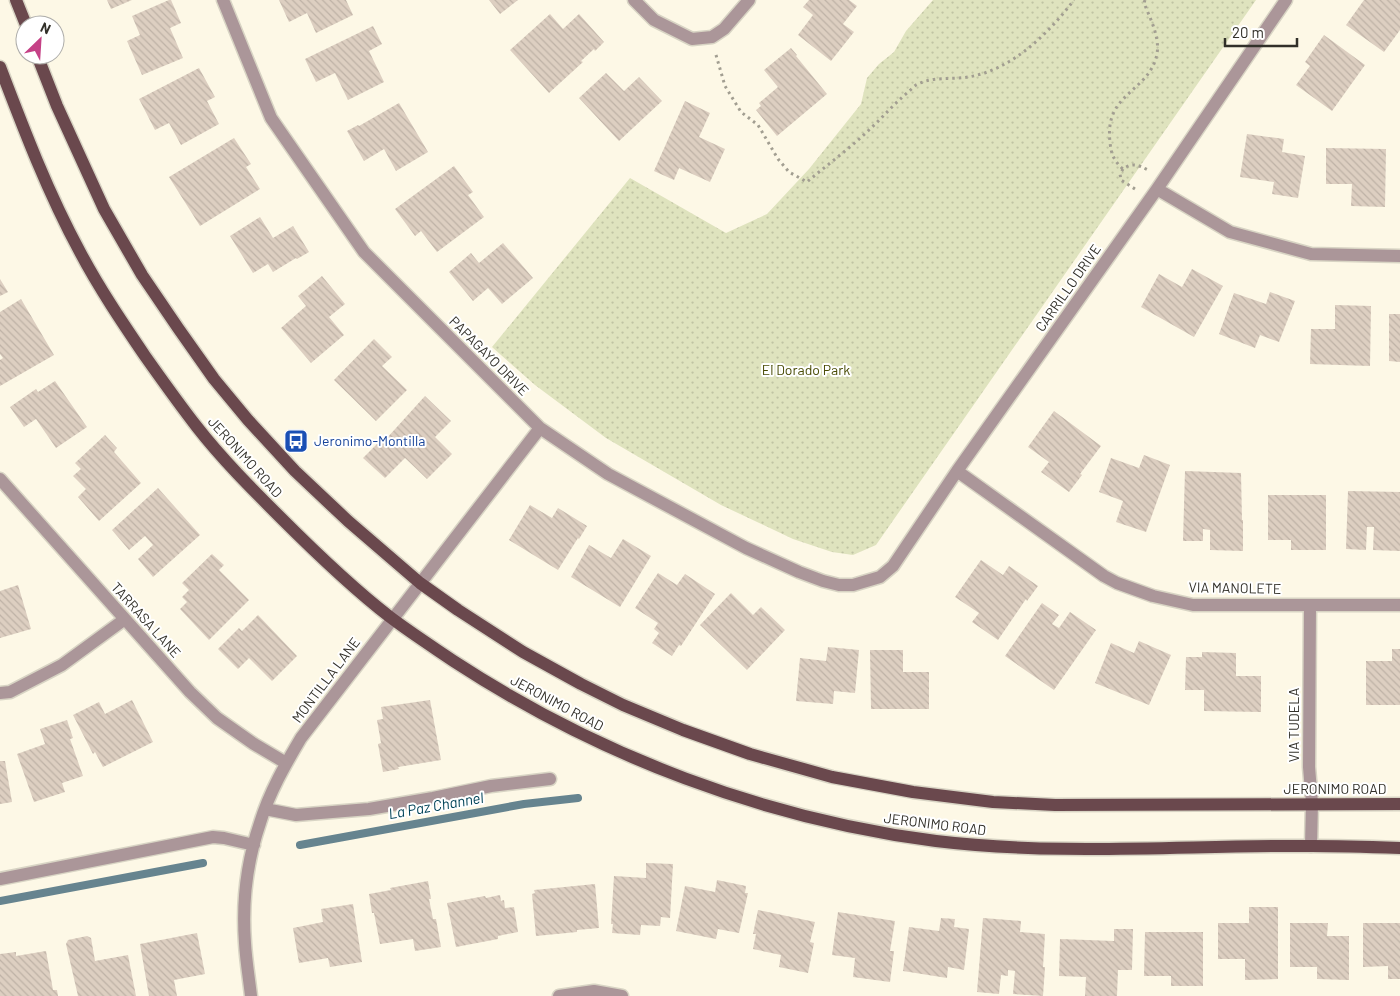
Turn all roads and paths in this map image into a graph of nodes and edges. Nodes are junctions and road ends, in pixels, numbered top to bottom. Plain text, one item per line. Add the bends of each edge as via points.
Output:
1 (16, 0) edge
2 (223, 0) edge
3 (634, 0) edge
4 (749, 0) edge
5 (1074, 0) edge
6 (1145, 0) edge
7 (1286, 0) edge
8 (22, 15) edge
9 (41, 65) edge
10 (0, 67) edge
11 (720, 71) dead end
12 (1123, 169) junction
13 (1161, 184) junction
14 (1150, 200) junction
15 (1400, 256) edge
16 (540, 428) junction
17 (957, 471) junction
18 (0, 479) edge
19 (865, 582) joint
20 (420, 583) junction
21 (1310, 605) junction
22 (1400, 605) edge
23 (125, 619) junction
24 (393, 619) junction
25 (0, 693) edge
26 (286, 763) junction
27 (550, 779) dead end
28 (1312, 803) junction
29 (1400, 804) edge
30 (265, 809) junction
31 (254, 845) junction
32 (1311, 846) junction
33 (1400, 848) edge
34 (0, 879) edge
35 (250, 996) edge
36 (560, 996) edge
37 (622, 996) edge

1 - 8 main road
2 - 16 street, PAPAGAYO DRIVE via 271,118 364,252
3 - 4 street via 654,20 692,39 712,37 724,29
5 - 11 path via 1060,19 1012,60 968,77 934,79 916,85 867,132 806,182 789,172 758,125 741,112
6 - 12 path via 1158,44 1157,54 1144,79 1117,105 1112,117 1110,147 1115,162
7 - 13 street, CARRILLO DRIVE
9 - 20 main road, JERONIMO ROAD via 104,209 142,275 214,379 296,471
10 - 24 main road, JERONIMO ROAD via 36,161 80,253 162,380 198,429 237,473 297,535
12 - 13 path via 1137,164
12 - 14 path via 1120,180
13 - 14 street, CARRILLO DRIVE
13 - 15 street via 1230,232 1311,254
14 - 17 street, CARRILLO DRIVE
16 - 19 street, PAPAGAYO DRIVE via 608,474 746,548 823,581 840,585
16 - 20 street, MONTILLA LANE
17 - 19 street, CARRILLO DRIVE via 893,566 880,577
17 - 21 street, VIA MANOLETE via 1116,583 1193,605
18 - 23 street, TARRASA LANE
20 - 24 street, MONTILLA LANE
20 - 28 main road, JERONIMO ROAD via 523,652 623,705 750,754 832,776 913,792 1055,805
21 - 22 street, VIA MANOLETE
21 - 28 street, VIA TUDELA via 1309,767
23 - 25 street via 62,665 10,692
23 - 26 street, TARRASA LANE via 217,718
24 - 26 street, MONTILLA LANE via 301,738
24 - 32 main road, JERONIMO ROAD via 484,680 618,751 691,781 789,811 872,830 991,846 1126,850
26 - 30 street, MONTILLA LANE
27 - 30 street via 491,786 369,809 296,815
28 - 29 main road, JERONIMO ROAD
28 - 32 street, VIA TUDELA
30 - 31 street, MONTILLA LANE
31 - 34 street via 213,837
31 - 35 street, MONTILLA LANE via 245,900
32 - 33 main road, JERONIMO ROAD
36 - 37 street via 594,991

